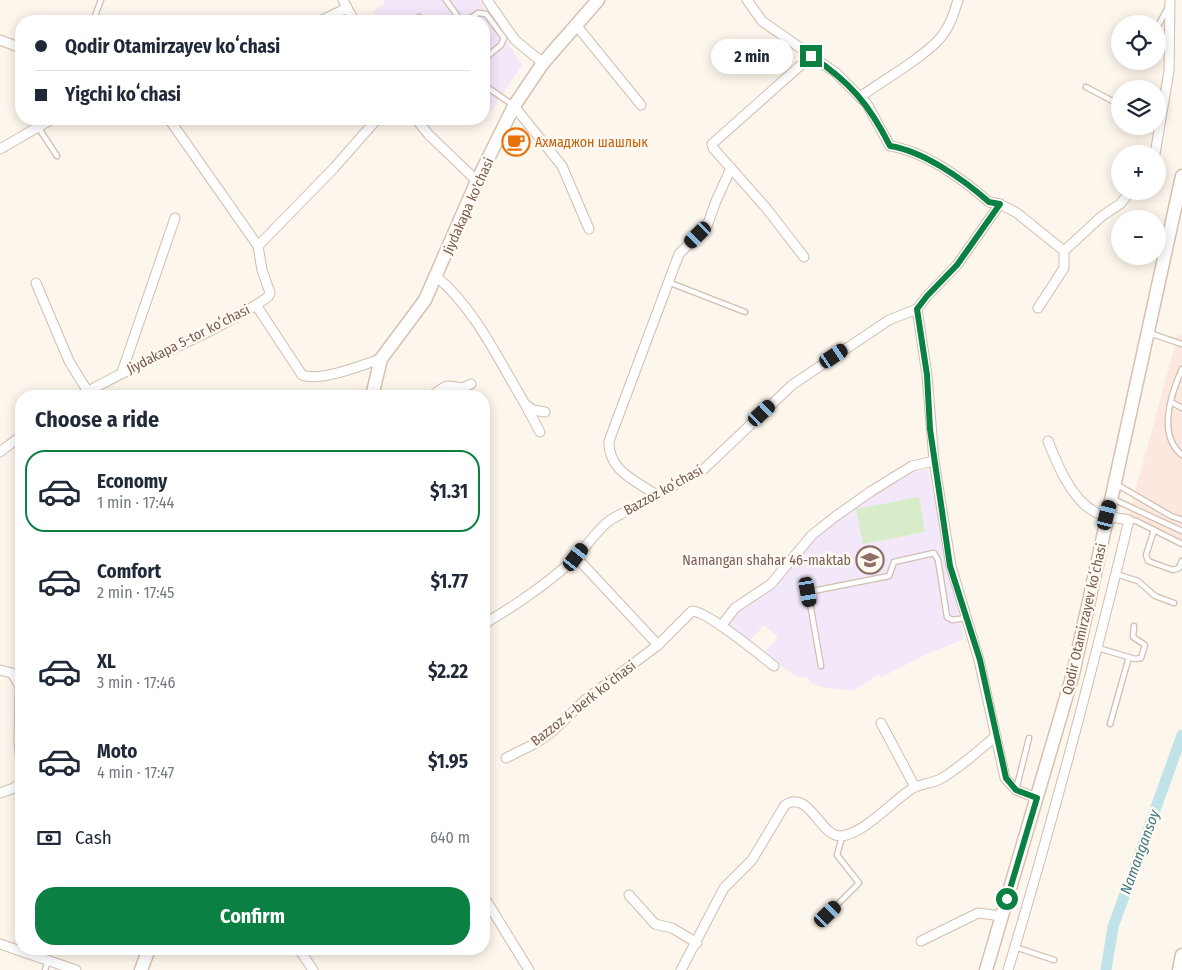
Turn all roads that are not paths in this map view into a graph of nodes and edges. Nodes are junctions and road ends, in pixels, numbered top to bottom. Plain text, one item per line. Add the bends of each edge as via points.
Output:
1 (101, 0) edge
2 (446, 0) edge
3 (487, 0) edge
4 (598, 0) edge
5 (958, 0) edge
6 (751, 2) edge
7 (1170, 2) edge
8 (345, 4) edge
9 (95, 15) edge
10 (329, 15) edge
11 (457, 15) edge
12 (1164, 15) edge
13 (490, 19) edge
14 (576, 25) junction
15 (0, 40) edge
16 (15, 46) edge
17 (490, 54) edge
18 (811, 56) junction
19 (543, 63) junction
20 (1166, 83) edge
21 (1086, 87) dead end
22 (490, 88) edge
23 (860, 97) junction
24 (1111, 100) edge
25 (641, 105) dead end
26 (514, 106) junction
27 (42, 125) edge
28 (173, 125) edge
29 (372, 125) edge
30 (421, 125) edge
31 (38, 127) junction
32 (0, 149) edge
33 (57, 156) dead end
34 (731, 168) junction
35 (1182, 176) edge
36 (477, 181) junction
37 (1123, 200) edge
38 (1000, 204) junction
39 (1179, 207) edge
40 (175, 218) dead end
41 (589, 229) dead end
42 (258, 246) junction
43 (1064, 251) junction
44 (804, 257) dead end
45 (436, 277) junction
46 (668, 282) junction
47 (36, 283) dead end
48 (256, 305) junction
49 (1038, 308) dead end
50 (917, 309) junction
51 (745, 312) dead end
52 (1148, 332) junction
53 (1182, 344) edge
54 (381, 359) junction
55 (1182, 369) edge
56 (122, 372) junction
57 (471, 384) dead end
58 (82, 390) edge
59 (91, 390) edge
60 (373, 390) edge
61 (440, 390) edge
62 (1171, 402) junction
63 (525, 404) junction
64 (1182, 408) edge
65 (545, 412) dead end
66 (540, 432) dead end
67 (1048, 440) dead end
68 (15, 441) edge
69 (0, 452) edge
70 (1182, 455) edge
71 (934, 461) junction
72 (1115, 484) junction
73 (656, 494) junction
74 (1111, 498) junction
75 (1107, 515) junction
76 (1129, 520) junction
77 (1182, 520) edge
78 (1154, 530) junction
79 (1182, 531) edge
80 (1182, 544) edge
81 (576, 557) junction
82 (1182, 560) edge
83 (1116, 574) junction
84 (1174, 603) dead end
85 (966, 618) junction
86 (490, 620) edge
87 (721, 626) junction
88 (1134, 626) dead end
89 (658, 646) junction
90 (1098, 648) junction
91 (1129, 657) junction
92 (774, 666) dead end
93 (821, 666) dead end
94 (0, 670) edge
95 (15, 678) edge
96 (881, 723) dead end
97 (1110, 724) dead end
98 (996, 736) junction
99 (1029, 738) dead end
100 (506, 758) dead end
101 (15, 787) edge
102 (915, 787) junction
103 (1016, 790) junction
104 (0, 793) edge
105 (1037, 798) junction
106 (842, 836) junction
107 (629, 895) dead end
108 (490, 907) edge
109 (828, 914) dead end
110 (1002, 916) junction
111 (921, 941) dead end
112 (697, 943) junction
113 (0, 944) edge
114 (1015, 947) junction
115 (15, 951) edge
116 (25, 955) edge
117 (147, 955) edge
118 (305, 955) edge
119 (1182, 955) edge
120 (1054, 960) dead end
121 (47, 965) edge
122 (76, 970) edge
123 (141, 970) edge
124 (313, 970) edge
125 (529, 970) edge
126 (681, 970) edge
127 (986, 970) edge
128 (1008, 970) edge
129 (1179, 970) edge

1 - 9 lane
2 - 11 lane
3 - 19 street via 515,40
4 - 14 main road, Jiydakapa ko'chasi
5 - 23 street via 956,12 942,36
6 - 18 street via 762,21
7 - 12 lane
7 - 20 street
8 - 10 street
13 - 17 lane via 504,38
14 - 19 main road, Jiydakapa ko'chasi
14 - 25 street
15 - 16 street
18 - 23 street via 836,73
18 - 34 street via 714,141 712,148
19 - 26 main road, Jiydakapa ko'chasi
21 - 24 lane
22 - 26 lane
23 - 38 street via 890,146 905,148 924,157 989,202
26 - 36 main road, Jiydakapa ko'chasi
26 - 41 street via 562,166
27 - 31 street
28 - 42 street
29 - 42 street
30 - 36 street
31 - 32 street
31 - 33 lane
34 - 44 street
34 - 46 street via 707,226 679,254
35 - 39 main road, Qodir Otamirzayev koʻchasi
36 - 45 main road, Jiydakapa ko'chasi
37 - 43 street
38 - 43 street via 1017,213
38 - 50 street via 957,265
39 - 52 main road, Qodir Otamirzayev koʻchasi
40 - 56 street
42 - 48 street via 270,293
43 - 49 street via 1064,268
45 - 54 main road, Jiydakapa ko'chasi via 425,300
45 - 63 street via 452,290 473,318
46 - 51 lane
46 - 73 street via 609,441 614,464
47 - 58 street
48 - 54 street, Jiydakapa 5-tor koʻchasi via 302,375 332,374
48 - 56 street, Jiydakapa 5-tor koʻchasi via 234,319
50 - 71 street via 927,375
50 - 73 street, Bazzoz koʻchasi via 889,320 792,385 704,469
52 - 53 lane
52 - 72 main road, Qodir Otamirzayev koʻchasi
54 - 60 main road, Jiydakapa ko'chasi
55 - 62 lane
56 - 59 street, Jiydakapa 5-tor koʻchasi
57 - 61 street via 462,388 446,386
62 - 64 lane
62 - 70 lane via 1168,436 1171,445
63 - 65 street via 533,410
63 - 66 street
67 - 75 street via 1056,462 1080,499 1095,512
68 - 69 street
71 - 85 street via 950,566
71 - 87 street via 912,466 828,522 812,535 771,584 735,608
72 - 74 main road, Qodir Otamirzayev koʻchasi
72 - 77 lane
73 - 81 street, Bazzoz koʻchasi via 605,524
74 - 75 main road, Qodir Otamirzayev koʻchasi
74 - 79 lane
75 - 76 street
75 - 105 main road, Qodir Otamirzayev koʻchasi via 1073,674
76 - 78 lane
76 - 83 street
78 - 80 lane
78 - 82 lane via 1146,555 1148,561 1173,570 1179,568
81 - 86 street, Bazzoz koʻchasi via 532,593
81 - 89 street
83 - 84 lane via 1138,581 1155,596
83 - 90 street
85 - 93 lane via 952,620 947,617 938,560 934,553 898,560 892,564 889,576 808,592
85 - 98 street via 980,660
87 - 89 street, Bazzoz 4-berk koʻchasi via 692,611
87 - 92 street, Bazzoz 4-berk koʻchasi
88 - 91 lane via 1133,638 1145,647 1141,658
89 - 100 street, Bazzoz 4-berk koʻchasi via 586,700 547,736
90 - 91 lane
90 - 114 street
91 - 97 lane
94 - 95 street via 12,673
96 - 102 street
98 - 102 street via 944,777
98 - 103 street via 1006,778
99 - 103 lane
101 - 104 street
102 - 106 street via 864,826
103 - 105 street
105 - 110 main road, Qodir Otamirzayev koʻchasi
106 - 109 lane via 837,855 859,883
106 - 112 street via 833,834 799,802 785,805 752,860 724,888
107 - 112 street via 655,924 672,928
108 - 125 street
110 - 111 street via 978,913
110 - 127 main road, Qodir Otamirzayev koʻchasi
112 - 126 street
113 - 115 street
114 - 120 lane
114 - 128 street
116 - 121 street
117 - 123 main road
118 - 124 street
119 - 129 main road
121 - 122 street

